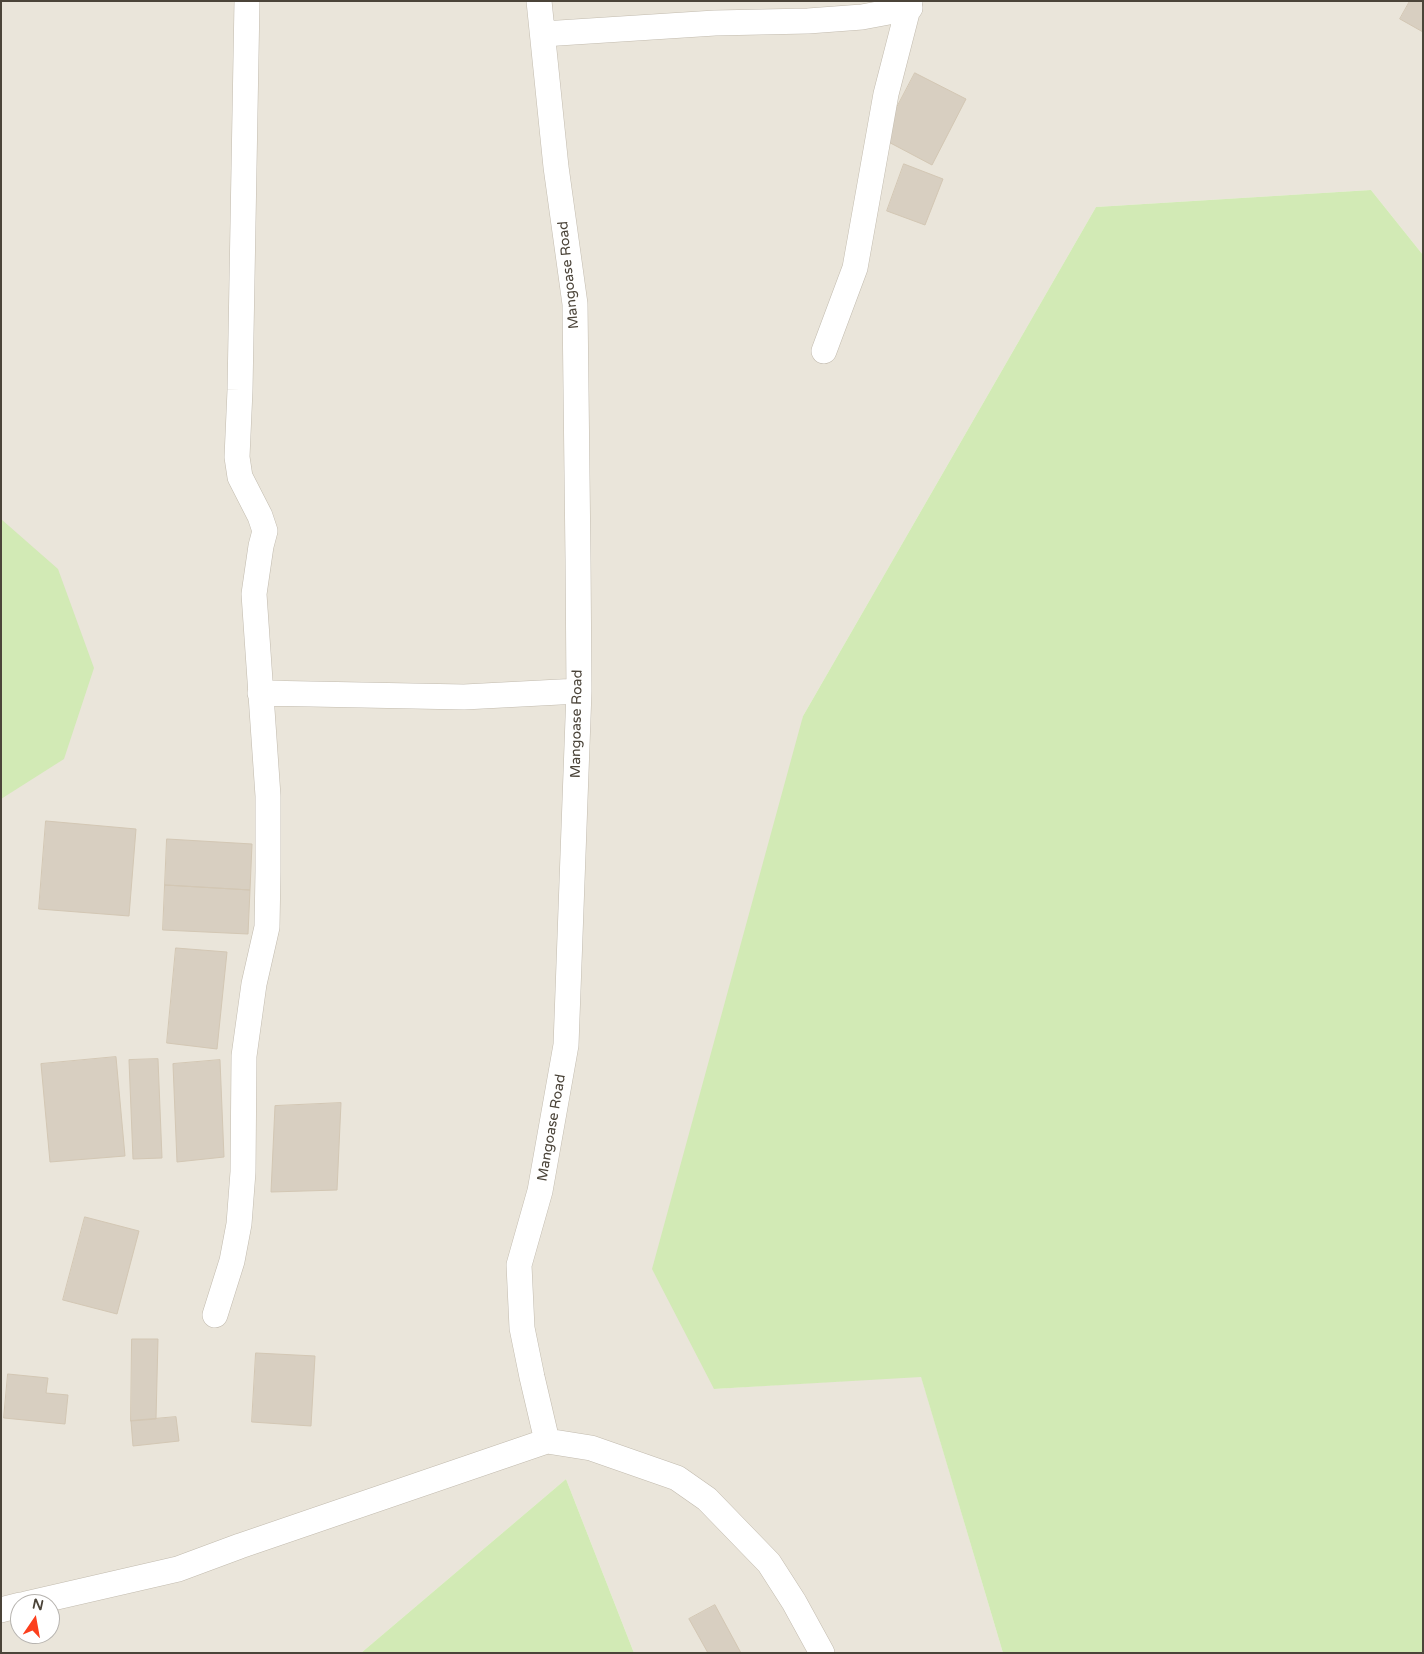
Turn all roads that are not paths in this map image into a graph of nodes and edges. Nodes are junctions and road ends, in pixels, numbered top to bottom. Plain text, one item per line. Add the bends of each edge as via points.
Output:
1 (247, 1) edge
2 (539, 1) edge
3 (910, 5) edge
4 (544, 34) junction
5 (824, 351) dead end
6 (579, 691) junction
7 (260, 693) junction
8 (216, 1315) dead end
9 (548, 1441) junction
10 (60, 1596) edge
11 (822, 1653) edge

1 - 7 street via 237,457 240,477 265,531 254,594
2 - 4 street, Mangoase Road
3 - 4 street via 862,17
3 - 5 street via 886,94 854,268
4 - 6 street, Mangoase Road via 556,167 575,304
6 - 7 street via 464,697
6 - 9 street, Mangoase Road via 566,1045 540,1192 519,1265 522,1328
7 - 8 street via 268,796 267,927 254,984 244,1056 239,1224
9 - 10 street via 178,1568
9 - 11 street via 591,1448 677,1478 707,1499 769,1563

